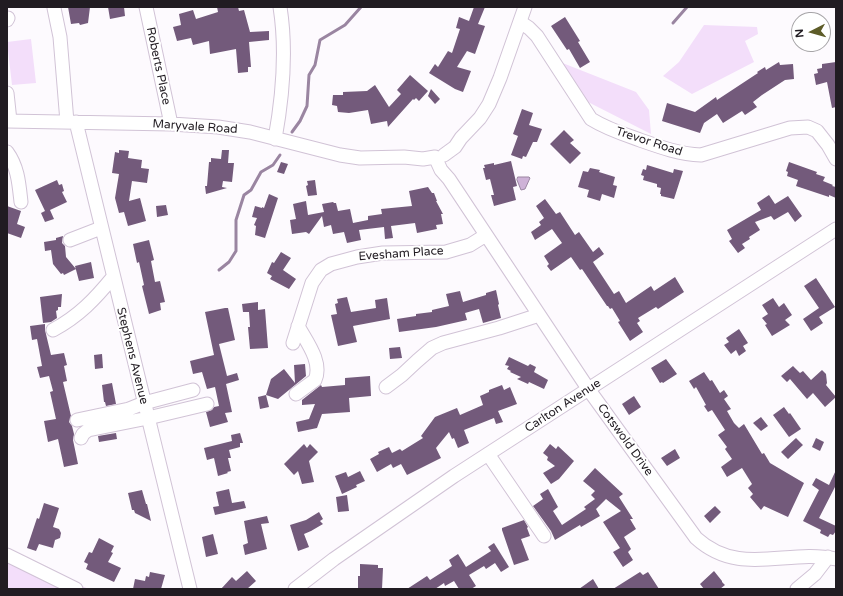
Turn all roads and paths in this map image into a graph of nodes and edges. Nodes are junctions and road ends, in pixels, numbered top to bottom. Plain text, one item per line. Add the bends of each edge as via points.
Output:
1 (146, 7) edge
2 (280, 7) edge
3 (525, 7) edge
4 (54, 8) dead end
5 (520, 22) junction
6 (7, 93) edge
7 (8, 121) edge
8 (71, 122) junction
9 (171, 124) junction
10 (275, 139) junction
11 (7, 152) edge
12 (439, 154) junction
13 (836, 159) edge
14 (21, 202) dead end
15 (101, 228) junction
16 (836, 229) edge
17 (486, 235) junction
18 (70, 240) dead end
19 (113, 277) junction
20 (539, 315) junction
21 (298, 326) junction
22 (53, 330) dead end
23 (292, 343) dead end
24 (386, 387) dead end
25 (193, 390) dead end
26 (589, 390) junction
27 (296, 394) dead end
28 (144, 403) junction
29 (207, 404) dead end
30 (148, 418) junction
31 (77, 420) dead end
32 (81, 438) dead end
33 (488, 454) junction
34 (544, 536) dead end
35 (7, 555) edge
36 (832, 558) edge
37 (301, 588) edge
38 (76, 589) edge
39 (190, 589) edge
40 (797, 589) edge

1 - 9 street, Roberts Place
2 - 10 street via 284,30 283,76
3 - 5 street, Maryvale Road
4 - 8 street, Stephens Avenue
5 - 12 street, Maryvale Road via 489,104 461,138 448,142
5 - 13 street, Trevor Road via 537,36 591,119 604,127 674,152 701,155 790,128 808,127 817,131
6 - 7 street
7 - 8 street, Maryvale Road
8 - 9 street, Maryvale Road
8 - 15 street, Stephens Avenue
9 - 10 street, Maryvale Road via 218,127
10 - 12 street, Maryvale Road via 360,158 404,157 420,152
11 - 14 street via 16,169
12 - 17 street, Cotswold Drive via 449,179
15 - 18 street
15 - 19 street, Stephens Avenue
16 - 26 street, Carlton Avenue
17 - 20 street, Cotswold Drive
17 - 21 street, Evesham Place via 470,245 446,252 383,253 331,264 321,270 312,283
19 - 22 street via 88,306
19 - 28 street, Stephens Avenue
20 - 24 street via 432,348
20 - 26 street, Cotswold Drive
21 - 23 street, Evesham Place
21 - 27 street via 313,355 318,375
25 - 28 street
26 - 33 street, Carlton Avenue
26 - 36 street, Cotswold Drive via 691,532 707,548 750,560 818,556
28 - 30 street, Stephens Avenue
28 - 31 street via 129,409
29 - 30 street
30 - 32 street via 88,430
30 - 39 street, Stephens Avenue
33 - 34 street
33 - 37 street, Carlton Avenue via 334,559
35 - 38 street
36 - 40 street

